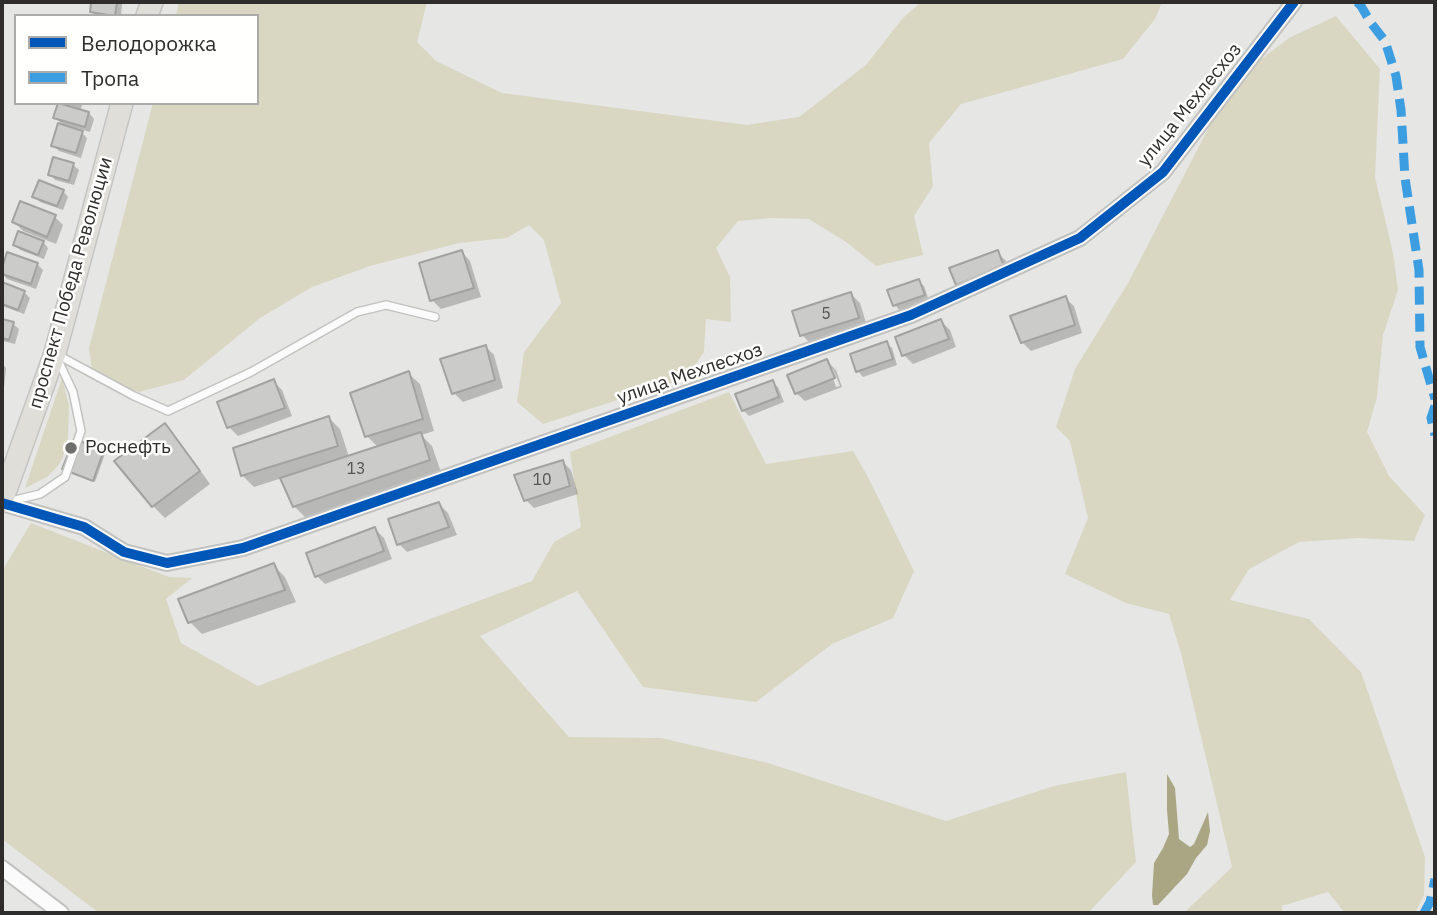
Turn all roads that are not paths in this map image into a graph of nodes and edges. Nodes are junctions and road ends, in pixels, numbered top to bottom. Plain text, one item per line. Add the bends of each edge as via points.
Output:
1 (1294, 2) edge
2 (121, 105) edge
3 (435, 317) dead end
4 (55, 353) junction
5 (2, 502) edge
6 (2, 868) edge
7 (61, 913) edge

1 - 5 street, улица Мехлесхоз via 1163,172 1080,238 911,315 243,548 167,563 124,552 84,527
2 - 4 main road, проспект Победа Революции
3 - 4 lane via 386,305 358,312 251,372 168,411
4 - 5 main road, проспект Победа Революции
4 - 5 lane via 74,392 81,431 65,477 40,494
6 - 7 street

